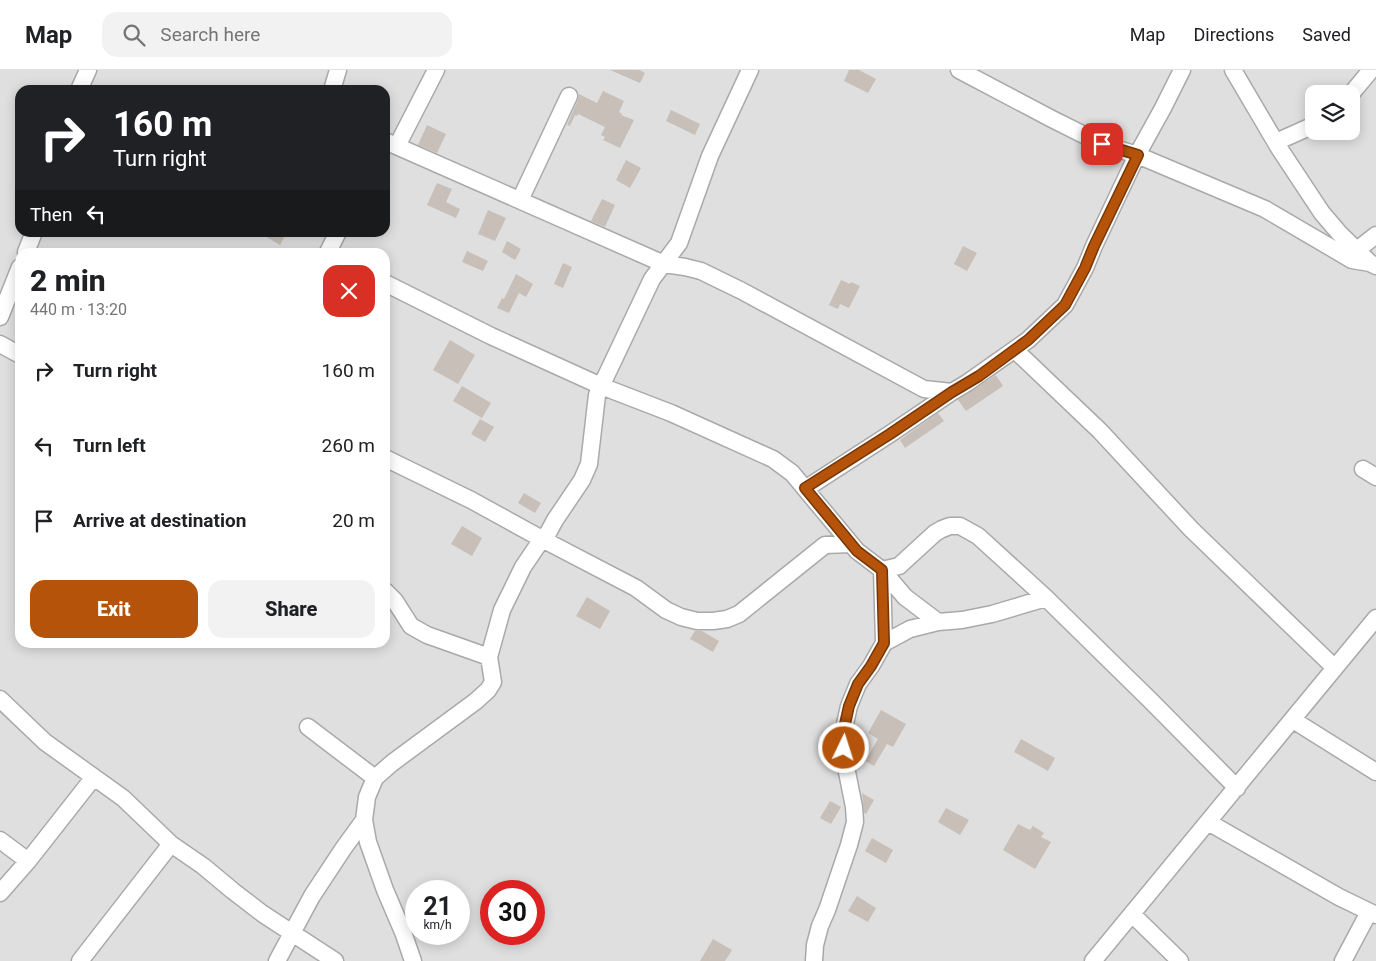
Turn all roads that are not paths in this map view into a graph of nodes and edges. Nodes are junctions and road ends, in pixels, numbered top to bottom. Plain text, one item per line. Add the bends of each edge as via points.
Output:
1 (88, 70) edge
2 (436, 70) edge
3 (750, 70) edge
4 (959, 70) edge
5 (1182, 70) edge
6 (1233, 70) edge
7 (1372, 70) edge
8 (338, 71) edge
9 (81, 85) edge
10 (334, 85) edge
11 (1359, 85) edge
12 (569, 96) dead end
13 (1305, 129) edge
14 (1276, 142) junction
15 (391, 144) edge
16 (1138, 155) junction
17 (520, 200) junction
18 (1376, 235) edge
19 (1352, 245) junction
20 (1330, 248) junction
21 (664, 264) junction
22 (1373, 265) edge
23 (15, 279) edge
24 (390, 286) edge
25 (0, 314) edge
26 (0, 344) edge
27 (1015, 350) junction
28 (15, 352) edge
29 (601, 386) junction
30 (952, 392) junction
31 (390, 460) edge
32 (805, 488) junction
33 (830, 519) junction
34 (542, 539) junction
35 (852, 544) junction
36 (825, 545) junction
37 (882, 570) junction
38 (390, 596) edge
39 (1046, 598) junction
40 (938, 622) junction
41 (1374, 623) edge
42 (884, 643) junction
43 (489, 657) junction
44 (1335, 668) junction
45 (0, 699) edge
46 (1293, 720) junction
47 (308, 727) dead end
48 (1376, 772) edge
49 (94, 777) junction
50 (375, 778) junction
51 (1237, 788) junction
52 (364, 820) junction
53 (1208, 822) junction
54 (0, 840) edge
55 (170, 844) junction
56 (28, 861) junction
57 (0, 893) edge
58 (1373, 913) edge
59 (1132, 914) junction
60 (292, 934) junction
61 (80, 961) edge
62 (277, 961) edge
63 (335, 961) edge
64 (413, 961) edge
65 (814, 961) edge
66 (1093, 961) edge
67 (1180, 961) edge
68 (1342, 961) edge

1 - 9 street
2 - 15 street
3 - 21 street via 710,156 679,243
4 - 16 street via 1102,144
5 - 16 street
6 - 14 street
7 - 11 street
8 - 10 street
12 - 17 street
13 - 14 street
14 - 19 street via 1322,213
15 - 17 street
16 - 20 street via 1265,209
16 - 27 street via 1065,305
17 - 21 street
18 - 19 street
19 - 20 street
19 - 22 street
20 - 22 street via 1352,260
21 - 29 street via 652,279
21 - 30 street via 700,271 742,291 924,389
23 - 25 street
24 - 29 street
26 - 28 street
27 - 30 street
27 - 44 street via 1100,431 1191,529
29 - 32 street via 762,453 792,473
29 - 34 street via 594,410 589,464 582,480
30 - 32 street
31 - 34 street
32 - 33 street
33 - 35 street
33 - 36 street
34 - 36 street via 636,588 666,610 697,622 727,619 739,614
34 - 43 street via 502,610
35 - 36 street
35 - 37 street
37 - 39 street via 899,566 942,528 960,526 978,536
37 - 40 street via 905,597
37 - 42 street
38 - 43 street via 411,626
39 - 40 street via 992,614
39 - 51 street
40 - 42 street via 910,630
41 - 44 street
42 - 65 street via 858,684 845,724 844,748 854,822 820,926
43 - 50 street via 492,682 488,690
44 - 46 street
45 - 49 street via 45,742
46 - 48 street
46 - 51 street
47 - 50 street
49 - 55 street via 123,798
49 - 56 street
50 - 52 street via 367,797
51 - 53 street
52 - 60 street via 312,896
52 - 64 street via 368,842
53 - 58 street
53 - 59 street
54 - 56 street
55 - 60 street
55 - 61 street
56 - 57 street
58 - 68 street
59 - 66 street
59 - 67 street
60 - 62 street
60 - 63 street

